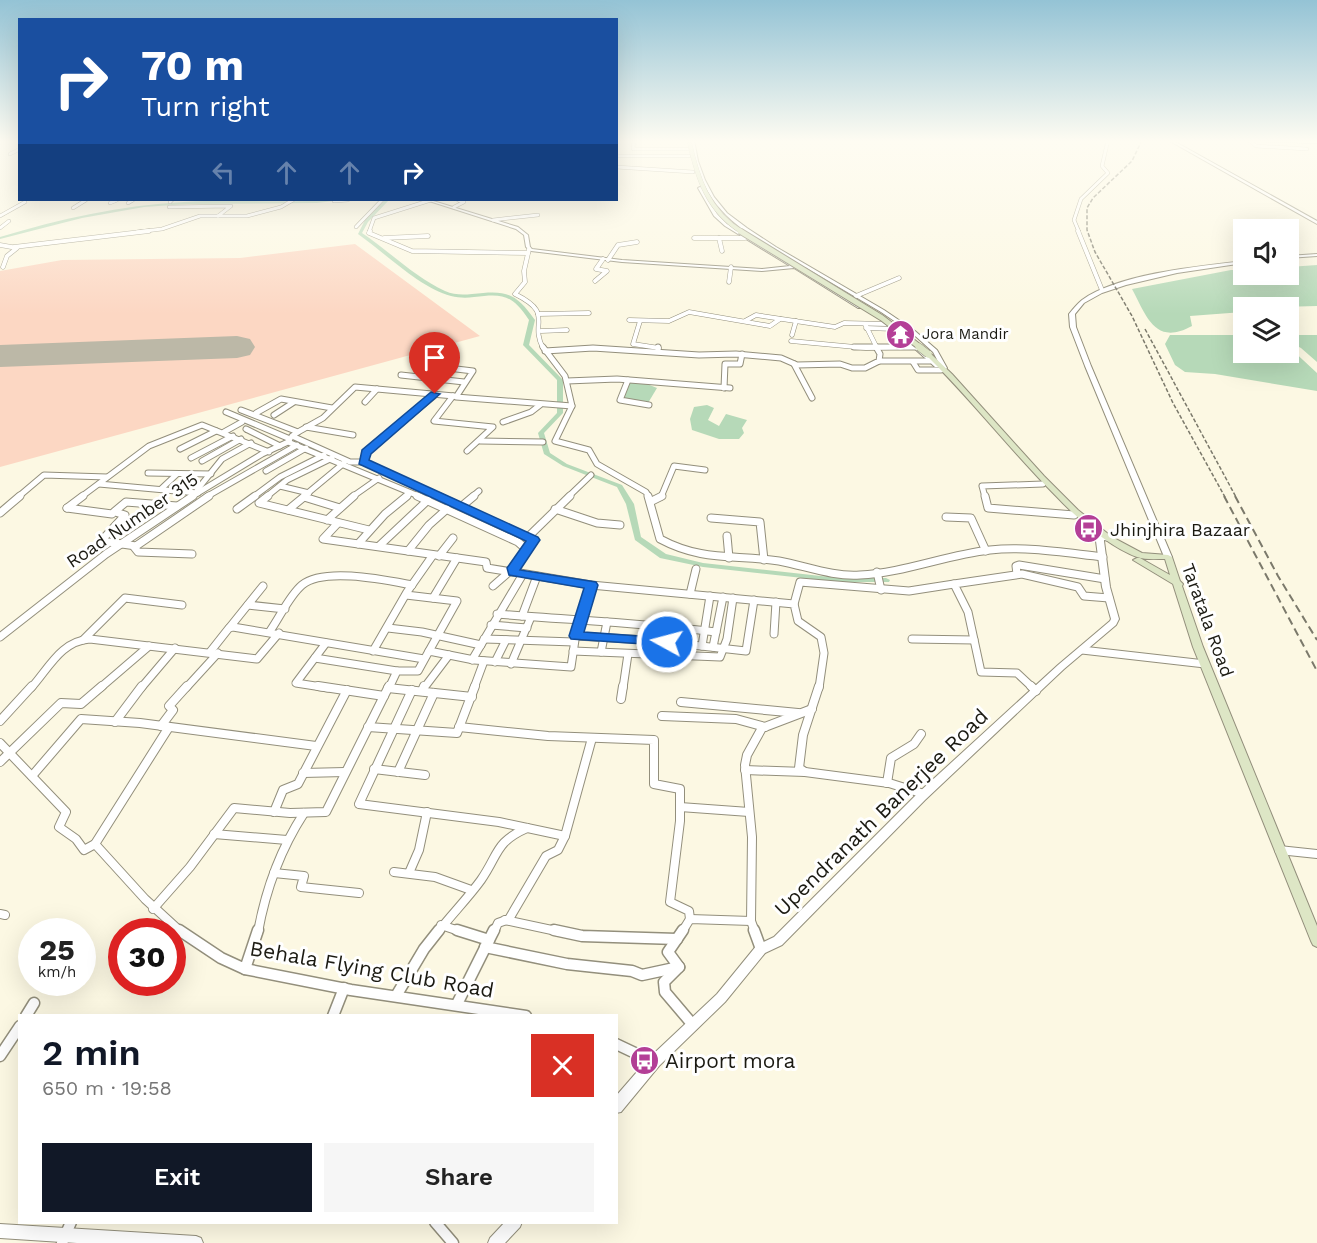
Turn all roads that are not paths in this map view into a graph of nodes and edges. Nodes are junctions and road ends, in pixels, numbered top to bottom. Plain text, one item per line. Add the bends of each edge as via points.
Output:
1 (706, 198) edge
2 (709, 198) edge
3 (714, 198) edge
4 (1083, 198) edge
5 (1272, 198) edge
6 (84, 201) edge
7 (115, 201) edge
8 (131, 201) edge
9 (291, 201) edge
10 (381, 201) edge
11 (424, 201) edge
12 (426, 201) edge
13 (433, 201) edge
14 (461, 201) edge
15 (25, 202) dead end
16 (110, 203) dead end
17 (128, 203) dead end
18 (414, 203) dead end
19 (169, 207) dead end
20 (454, 207) junction
21 (73, 208) dead end
22 (538, 215) dead end
23 (0, 216) edge
24 (217, 216) junction
25 (493, 220) junction
26 (9, 221) dead end
27 (1317, 223) edge
28 (356, 227) dead end
29 (0, 228) edge
30 (428, 236) dead end
31 (745, 237) junction
32 (381, 238) junction
33 (694, 238) dead end
34 (719, 238) junction
35 (637, 242) dead end
36 (0, 245) edge
37 (14, 247) junction
38 (529, 251) junction
39 (722, 251) dead end
40 (1317, 255) edge
41 (1299, 256) edge
42 (606, 259) junction
43 (1233, 264) edge
44 (804, 266) junction
45 (3, 267) dead end
46 (731, 267) junction
47 (793, 268) junction
48 (899, 278) dead end
49 (595, 281) dead end
50 (729, 282) dead end
51 (1102, 290) junction
52 (856, 296) junction
53 (589, 313) dead end
54 (538, 314) junction
55 (780, 319) junction
56 (629, 320) dead end
57 (640, 321) junction
58 (745, 321) junction
59 (796, 321) junction
60 (887, 324) junction
61 (766, 326) junction
62 (866, 326) junction
63 (894, 329) junction
64 (567, 330) dead end
65 (542, 331) junction
66 (761, 334) dead end
67 (915, 346) junction
68 (877, 348) junction
69 (545, 351) junction
70 (658, 351) junction
71 (742, 354) junction
72 (930, 357) junction
73 (879, 361) junction
74 (913, 362) junction
75 (794, 364) junction
76 (440, 367) dead end
77 (940, 368) junction
78 (457, 369) junction
79 (402, 375) dead end
80 (448, 380) junction
81 (628, 380) junction
82 (567, 381) junction
83 (464, 382) junction
84 (377, 389) junction
85 (435, 394) junction
86 (454, 396) junction
87 (812, 398) dead end
88 (294, 402) junction
89 (365, 402) dead end
90 (540, 405) junction
91 (649, 405) dead end
92 (571, 406) junction
93 (332, 408) junction
94 (241, 410) dead end
95 (226, 412) dead end
96 (256, 413) dead end
97 (274, 415) dead end
98 (242, 422) dead end
99 (503, 422) dead end
100 (306, 428) junction
101 (246, 429) dead end
102 (216, 431) junction
103 (224, 432) junction
104 (298, 432) junction
105 (353, 435) dead end
106 (233, 436) junction
107 (241, 439) junction
108 (289, 441) junction
109 (480, 441) junction
110 (543, 442) dead end
111 (274, 443) junction
112 (260, 447) junction
113 (306, 448) junction
114 (180, 449) dead end
115 (467, 451) dead end
116 (324, 454) junction
117 (191, 458) dead end
118 (332, 458) junction
119 (202, 461) dead end
120 (363, 462) junction
121 (344, 463) junction
122 (705, 470) dead end
123 (266, 471) dead end
124 (148, 472) dead end
125 (177, 474) junction
126 (211, 474) junction
127 (591, 475) dead end
128 (107, 477) junction
129 (380, 478) junction
130 (99, 484) junction
131 (1043, 484) junction
132 (280, 486) junction
133 (161, 489) junction
134 (479, 491) dead end
135 (197, 492) junction
136 (410, 493) junction
137 (306, 495) junction
138 (428, 500) junction
139 (652, 501) junction
140 (177, 506) junction
141 (462, 506) junction
142 (340, 508) junction
143 (237, 509) dead end
144 (447, 509) junction
145 (555, 509) junction
146 (288, 510) junction
147 (115, 511) junction
148 (0, 513) edge
149 (1074, 515) junction
150 (946, 517) dead end
151 (711, 518) dead end
152 (327, 520) junction
153 (338, 523) junction
154 (620, 525) dead end
155 (369, 530) junction
156 (727, 536) dead end
157 (528, 537) junction
158 (453, 538) dead end
159 (1105, 538) junction
160 (121, 544) junction
161 (358, 544) junction
162 (379, 546) junction
163 (529, 546) junction
164 (133, 547) junction
165 (408, 551) junction
166 (986, 551) junction
167 (192, 554) dead end
168 (436, 555) junction
169 (1103, 557) junction
170 (1168, 557) junction
171 (457, 558) junction
172 (729, 558) junction
173 (764, 560) junction
174 (696, 568) dead end
175 (511, 571) junction
176 (877, 572) junction
177 (523, 574) junction
178 (1017, 574) junction
179 (537, 576) junction
180 (1105, 579) junction
181 (954, 584) junction
182 (1179, 584) junction
183 (412, 585) junction
184 (591, 585) junction
185 (263, 586) dead end
186 (493, 586) dead end
187 (881, 590) junction
188 (690, 594) junction
189 (406, 595) junction
190 (710, 596) junction
191 (723, 597) junction
192 (432, 598) junction
193 (733, 598) junction
194 (1109, 598) junction
195 (754, 600) junction
196 (776, 602) junction
197 (794, 604) junction
198 (182, 605) dead end
199 (248, 605) junction
200 (285, 609) junction
201 (497, 614) junction
202 (522, 616) junction
203 (531, 617) junction
204 (579, 621) junction
205 (607, 622) junction
206 (491, 625) junction
207 (230, 627) junction
208 (388, 628) junction
209 (526, 628) junction
210 (270, 631) junction
211 (705, 631) junction
212 (716, 632) junction
213 (279, 633) junction
214 (774, 634) dead end
215 (438, 635) junction
216 (603, 637) junction
217 (0, 638) edge
218 (912, 639) dead end
219 (83, 640) junction
220 (506, 640) junction
221 (521, 640) junction
222 (974, 640) junction
223 (482, 642) junction
224 (326, 643) junction
225 (574, 643) junction
226 (149, 646) junction
227 (702, 646) junction
228 (713, 647) junction
229 (174, 648) junction
230 (724, 648) junction
231 (1082, 650) junction
232 (374, 651) junction
233 (601, 652) junction
234 (214, 653) junction
235 (628, 654) junction
236 (427, 655) junction
237 (449, 655) junction
238 (315, 658) junction
239 (472, 660) junction
240 (484, 661) junction
241 (495, 662) junction
242 (511, 663) junction
243 (1205, 664) junction
244 (397, 670) junction
245 (388, 688) junction
246 (347, 690) junction
247 (412, 690) junction
248 (1036, 691) junction
249 (422, 692) junction
250 (434, 693) junction
251 (384, 696) junction
252 (472, 697) junction
253 (621, 699) dead end
254 (681, 702) dead end
255 (812, 709) junction
256 (801, 713) junction
257 (662, 716) dead end
258 (0, 721) edge
259 (115, 722) junction
260 (165, 727) junction
261 (459, 727) junction
262 (765, 727) junction
263 (368, 728) junction
264 (392, 730) junction
265 (416, 732) junction
266 (921, 734) dead end
267 (592, 738) junction
268 (0, 743) edge
269 (316, 746) junction
270 (9, 753) junction
271 (0, 762) edge
272 (374, 769) junction
273 (745, 770) junction
274 (345, 772) junction
275 (398, 772) junction
276 (805, 772) junction
277 (303, 773) junction
278 (425, 775) dead end
279 (32, 776) junction
280 (887, 783) junction
281 (924, 794) junction
282 (680, 807) junction
283 (274, 812) junction
284 (427, 812) junction
285 (749, 812) junction
286 (304, 813) junction
287 (529, 828) junction
288 (214, 834) junction
289 (565, 836) junction
290 (287, 840) junction
291 (95, 844) junction
292 (1280, 850) junction
293 (1317, 854) edge
294 (394, 872) dead end
295 (274, 873) junction
296 (409, 873) junction
297 (471, 890) junction
298 (359, 893) dead end
299 (153, 909) junction
300 (690, 919) junction
301 (505, 920) junction
302 (751, 921) junction
303 (441, 925) junction
304 (677, 939) junction
305 (1317, 941) edge
306 (487, 943) junction
307 (761, 949) junction
308 (678, 967) junction
309 (245, 969) junction
310 (345, 988) junction
311 (396, 996) junction
312 (34, 1003) dead end
313 (457, 1004) junction
314 (27, 1014) edge
315 (334, 1014) edge
316 (514, 1014) edge
317 (693, 1025) junction
318 (18, 1029) edge
319 (618, 1045) edge
320 (0, 1056) edge
321 (654, 1062) junction
322 (618, 1105) edge
323 (70, 1224) edge
324 (437, 1224) edge
325 (513, 1224) edge
326 (0, 1232) edge
327 (63, 1240) edge
328 (196, 1243) edge
329 (453, 1243) edge
330 (495, 1243) edge

1 - 31 street via 715,215
2 - 72 main road, bridge via 726,222 882,318
3 - 44 street via 724,212
4 - 51 street via 1074,220
5 - 27 street
6 - 21 street
7 - 16 street
8 - 17 street
9 - 24 street via 247,216
10 - 28 street
11 - 18 street
12 - 32 street via 372,219 369,233
13 - 20 street
14 - 20 street via 464,202
15 - 23 street
19 - 24 street via 231,206
20 - 25 street
22 - 25 street
24 - 37 street via 196,217 162,230
25 - 38 street via 524,233
26 - 29 street
30 - 32 street
31 - 34 street
31 - 47 street
32 - 38 street via 412,251
33 - 34 street
34 - 39 street
35 - 42 street via 618,245
36 - 37 street
37 - 45 street via 17,248 7,256
38 - 42 street
38 - 54 street via 525,282 515,294 533,303
40 - 41 street
42 - 46 street
42 - 49 street via 596,269 607,271
43 - 51 street, Taratala Road via 1175,272
44 - 47 street
44 - 52 street
46 - 47 street
46 - 50 street
47 - 60 street
48 - 52 street
51 - 170 street, Taratala Road via 1074,310 1073,327
52 - 77 street via 921,339 941,358
53 - 54 street
54 - 65 street
55 - 58 street via 756,315
55 - 59 street
55 - 61 street
56 - 57 street
57 - 58 street via 669,321 689,312
57 - 70 street via 633,344 660,347
58 - 61 street
59 - 62 street via 837,327 844,323
59 - 68 street via 791,338
60 - 62 street
60 - 63 street
61 - 66 street
62 - 63 street
62 - 68 street
63 - 67 street
64 - 65 street
65 - 69 street
67 - 68 street
67 - 72 street
68 - 73 street
69 - 70 street
69 - 82 street
70 - 71 street
71 - 75 street via 781,358
71 - 81 street via 740,364 725,364 728,388
72 - 74 street
72 - 77 main road
73 - 74 street
73 - 75 street via 862,368
74 - 77 street via 918,370
75 - 87 street
76 - 78 street
77 - 131 main road
77 - 159 main road via 1043,479
78 - 80 street
78 - 83 street via 473,371
79 - 80 street
80 - 83 street
81 - 82 street
81 - 91 street via 620,400
82 - 92 street
83 - 86 street
84 - 85 street
84 - 89 street
84 - 93 street via 355,387
85 - 86 street
85 - 120 street via 366,452
86 - 90 street
86 - 109 street via 434,421 493,426
88 - 93 street
88 - 96 street via 281,399
88 - 97 street
90 - 92 street
90 - 99 street via 532,414
92 - 139 street via 555,442 589,450 597,465 644,490
93 - 100 street
94 - 104 street
95 - 108 street
98 - 103 street
100 - 104 street
100 - 105 street
101 - 111 street
102 - 103 street
102 - 114 street
102 - 128 street via 202,425 166,438
103 - 106 street
104 - 120 street via 292,436 350,462
106 - 107 street
106 - 117 street
107 - 112 street
107 - 119 street
108 - 111 street, Road Number 315
108 - 111 street
108 - 113 street
108 - 164 street
109 - 110 street
109 - 115 street
111 - 112 street, Road Number 315
111 - 112 street
112 - 126 street via 222,459
112 - 135 street, Road Number 315
113 - 116 street
113 - 123 street
116 - 118 street
116 - 143 street via 280,477
118 - 121 street
118 - 132 street
120 - 141 street
121 - 129 street
121 - 137 street
122 - 139 street via 674,466 660,498
124 - 125 street
125 - 126 street
125 - 133 street
126 - 135 street
127 - 145 street
128 - 130 street
128 - 148 street via 44,475
129 - 136 street
129 - 142 street
130 - 133 street
130 - 147 street via 68,508
131 - 149 main road
131 - 149 street via 982,486 988,508
132 - 137 street
132 - 146 street via 259,503
133 - 135 street
134 - 141 street
135 - 140 street, Road Number 315
136 - 138 street
136 - 155 street
137 - 142 street
137 - 146 street
138 - 144 street
138 - 162 street
139 - 172 street via 660,539 685,551
140 - 147 street via 126,502
140 - 160 street, Road Number 315
141 - 157 street
142 - 152 street
144 - 163 street
144 - 165 street
145 - 154 street via 610,527
145 - 157 street
146 - 152 street
147 - 160 street via 125,514 100,541
149 - 159 main road
150 - 166 street via 971,518
151 - 173 street via 760,522
152 - 153 street
153 - 155 street
153 - 161 street via 322,539
155 - 161 street
156 - 172 street
157 - 163 street via 534,541
158 - 168 street
159 - 169 street, Upendranath Banerjee Road
159 - 170 main road via 1147,559
159 - 182 main road
160 - 164 street
160 - 217 street, Road Number 315 via 49,595
161 - 162 street
162 - 165 street
163 - 175 street
164 - 167 street via 138,552
165 - 168 street
166 - 169 street via 1020,549
166 - 176 street
168 - 171 street
168 - 183 street
169 - 180 street, Upendranath Banerjee Road
170 - 182 main road, Taratala Road
171 - 175 street
171 - 192 street
172 - 173 street
173 - 176 street via 842,574
174 - 188 street
175 - 177 street
175 - 186 street
176 - 187 street
177 - 179 street
177 - 201 street
178 - 180 street via 1019,565
178 - 181 street
178 - 194 street via 1078,587 1084,596
179 - 184 street
179 - 202 street
180 - 194 street, Upendranath Banerjee Road
181 - 187 street via 914,591
181 - 222 street via 969,612
182 - 243 main road, Taratala Road
183 - 189 street
183 - 200 street via 381,579 316,576 301,586
184 - 188 street
184 - 204 street
185 - 199 street
187 - 197 street via 800,582
188 - 190 street
189 - 192 street
189 - 208 street
190 - 191 street
190 - 211 street
191 - 193 street
191 - 212 street
192 - 215 street via 457,601
193 - 195 street
193 - 230 street
194 - 231 street, Upendranath Banerjee Road via 1115,619
195 - 196 street
195 - 230 street via 748,648
196 - 197 street
196 - 214 street
197 - 255 street via 798,621 820,635 825,648 826,666
198 - 219 street via 125,598
199 - 200 street
199 - 207 street
200 - 210 street
201 - 202 street
201 - 206 street
202 - 203 street
203 - 204 street
203 - 209 street
204 - 205 street
204 - 225 street
205 - 211 street
205 - 216 street
206 - 209 street
206 - 223 street
207 - 210 street
207 - 234 street
208 - 215 street
208 - 232 street
209 - 221 street
210 - 213 street
211 - 212 street
211 - 227 street
212 - 228 street
213 - 224 street
213 - 234 street via 260,659
215 - 223 street
215 - 236 street
216 - 225 street
216 - 227 street
216 - 233 street
218 - 222 street
219 - 226 street
219 - 258 street via 59,652
220 - 221 street
220 - 223 street
220 - 241 street
221 - 225 street
221 - 242 street
222 - 248 street via 982,674 1017,673
223 - 239 street
224 - 232 street
224 - 238 street
225 - 233 street
225 - 242 street via 570,668
226 - 229 street
226 - 270 street via 81,704 61,703
227 - 228 street
228 - 230 street
229 - 234 street
229 - 259 street
230 - 235 street via 720,657
231 - 243 street
231 - 248 street, Upendranath Banerjee Road
232 - 236 street
233 - 235 street
234 - 260 street via 169,706 173,710
235 - 253 street
236 - 237 street
236 - 244 street via 417,671
237 - 239 street
237 - 249 street
238 - 244 street
238 - 246 street via 296,683
239 - 240 street
240 - 241 street
240 - 252 street
241 - 242 street
243 - 292 main road, Taratala Road
244 - 245 street
245 - 247 street
245 - 251 street
246 - 251 street
246 - 269 street
247 - 249 street
247 - 264 street
248 - 281 street, Upendranath Banerjee Road
249 - 250 street
250 - 252 street
250 - 265 street
251 - 263 street
252 - 261 street
254 - 256 street
255 - 256 street
255 - 276 street via 798,765
256 - 262 street
257 - 262 street via 736,719
259 - 260 street
259 - 279 street via 78,720
260 - 269 street via 268,743
260 - 291 street
261 - 265 street via 453,735
261 - 267 street
262 - 273 street via 759,730 747,755
263 - 264 street
263 - 274 street
264 - 265 street
264 - 272 street
265 - 275 street
266 - 280 street via 914,744 891,758
267 - 282 street via 654,740 654,784 680,788
267 - 289 street
268 - 270 street
269 - 277 street
270 - 271 street
270 - 279 street
272 - 275 street
272 - 284 street via 359,804
273 - 276 street
273 - 285 street
274 - 277 street
274 - 286 street via 326,812
275 - 278 street
276 - 280 street
277 - 283 street via 296,786 283,790
279 - 291 street via 66,812 59,827 84,850
280 - 281 street
281 - 307 street, Upendranath Banerjee Road via 778,941
282 - 285 street
282 - 300 street via 669,902 689,911
283 - 286 street
283 - 288 street via 234,808
284 - 287 street
284 - 296 street via 420,847
285 - 302 street
286 - 290 street
287 - 289 street
287 - 297 street via 501,844
288 - 290 street
288 - 299 street
289 - 301 street via 558,850 546,856
290 - 295 street
291 - 299 street, Behala Flying Club Road
292 - 293 street
292 - 305 main road, Taratala Road
294 - 296 street
295 - 298 street via 304,876 301,887
295 - 309 street
296 - 297 street via 435,877
297 - 303 street
299 - 309 street, Behala Flying Club Road via 199,946
300 - 302 street
300 - 304 street
301 - 304 street via 582,936
301 - 306 street via 500,921
302 - 307 street
303 - 306 street
303 - 311 street
304 - 308 street via 668,952
306 - 308 street via 567,964 642,975
306 - 313 street
307 - 317 street, Upendranath Banerjee Road
308 - 317 street via 664,987
309 - 310 street, Behala Flying Club Road
310 - 311 street, Behala Flying Club Road
310 - 315 street
311 - 313 street, Behala Flying Club Road
312 - 314 street
313 - 316 street, Behala Flying Club Road
317 - 321 street, Upendranath Banerjee Road
318 - 320 street
319 - 321 street
321 - 322 street, Upendranath Banerjee Road
323 - 327 street
324 - 329 street
325 - 330 street
326 - 327 street
327 - 328 street

